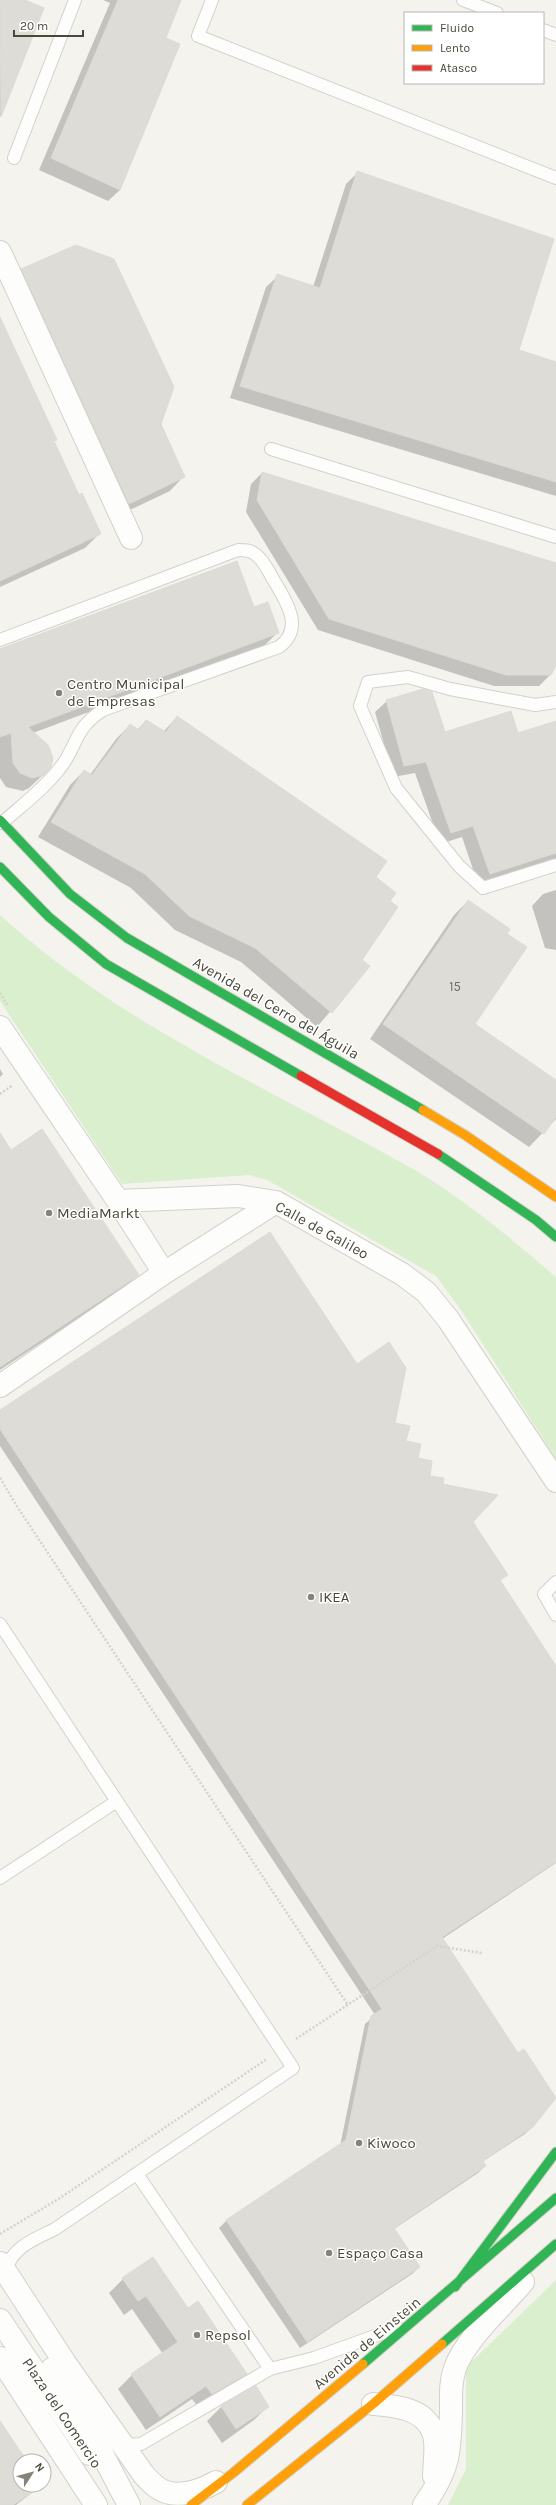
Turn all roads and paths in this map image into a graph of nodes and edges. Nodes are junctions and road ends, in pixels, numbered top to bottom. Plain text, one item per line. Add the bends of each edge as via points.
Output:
1 (75, 0) edge
2 (212, 0) edge
3 (463, 0) edge
4 (495, 12) edge
5 (544, 30) edge
6 (556, 35) edge
7 (14, 158) dead end
8 (556, 178) edge
9 (0, 252) edge
10 (271, 449) dead end
11 (556, 537) edge
12 (131, 538) dead end
13 (0, 640) edge
14 (556, 702) edge
15 (1, 822) edge
16 (556, 864) edge
17 (0, 867) edge
18 (0, 1027) edge
19 (556, 1197) edge
20 (118, 1201) junction
21 (276, 1202) junction
22 (556, 1237) edge
23 (164, 1273) junction
24 (0, 1386) edge
25 (0, 1478) edge
26 (556, 1481) edge
27 (556, 1582) edge
28 (556, 1615) edge
29 (0, 1624) edge
30 (117, 1801) junction
31 (0, 1878) edge
32 (482, 1953) dead end
33 (348, 2005) junction
34 (281, 2050) junction
35 (556, 2152) edge
36 (137, 2174) junction
37 (556, 2198) edge
38 (0, 2234) edge
39 (556, 2245) edge
40 (2, 2273) edge
41 (455, 2287) junction
42 (0, 2320) edge
43 (415, 2321) junction
44 (0, 2358) edge
45 (270, 2369) junction
46 (372, 2404) junction
47 (124, 2445) junction
48 (233, 2473) junction
49 (128, 2504) edge
50 (96, 2505) edge
51 (191, 2505) edge
52 (247, 2505) edge
53 (424, 2505) edge

1 - 7 lane
2 - 8 lane via 198,36
3 - 4 lane
5 - 6 lane
9 - 12 street
10 - 11 lane
13 - 15 lane via 238,550 250,552 260,558 292,616 292,632 287,642 279,647 103,710 92,717 78,734 61,768
14 - 16 lane via 535,705 450,689 408,678 368,682 360,706 396,788 459,866 483,888
15 - 19 main road, Avenida del Cerro del Águila via 70,894 127,938 465,1135
17 - 22 main road via 49,917 106,964 452,1162 536,1220
18 - 20 street
20 - 21 street, Calle de Galileo via 238,1196
20 - 23 street
21 - 23 street
21 - 26 street, Calle de Galileo via 402,1274 426,1292 448,1319
23 - 24 street
25 - 33 path
27 - 28 lane via 544,1594
29 - 30 lane
30 - 31 lane
30 - 34 lane
32 - 33 path via 437,1946
33 - 34 path
34 - 36 lane via 293,2068
34 - 38 path via 60,2198
35 - 41 main road
36 - 40 lane via 55,2229 24,2245 10,2257
36 - 45 lane
37 - 41 main road, Avenida de Einstein
39 - 46 main road
39 - 53 street via 463,2351 451,2386 448,2462 441,2481
40 - 47 street, Plaza del Comercio
40 - 49 street via 84,2419
41 - 43 main road, Avenida de Einstein
42 - 49 street, Plaza del Comercio via 83,2444
43 - 45 lane via 314,2358
43 - 48 main road, Avenida de Einstein
44 - 50 street
45 - 47 lane via 141,2444
46 - 52 main road
46 - 53 street via 402,2407 424,2418 434,2433 434,2482
47 - 48 street, Plaza del Comercio via 144,2475 158,2489 173,2493 205,2488
48 - 51 main road, Avenida de Einstein

